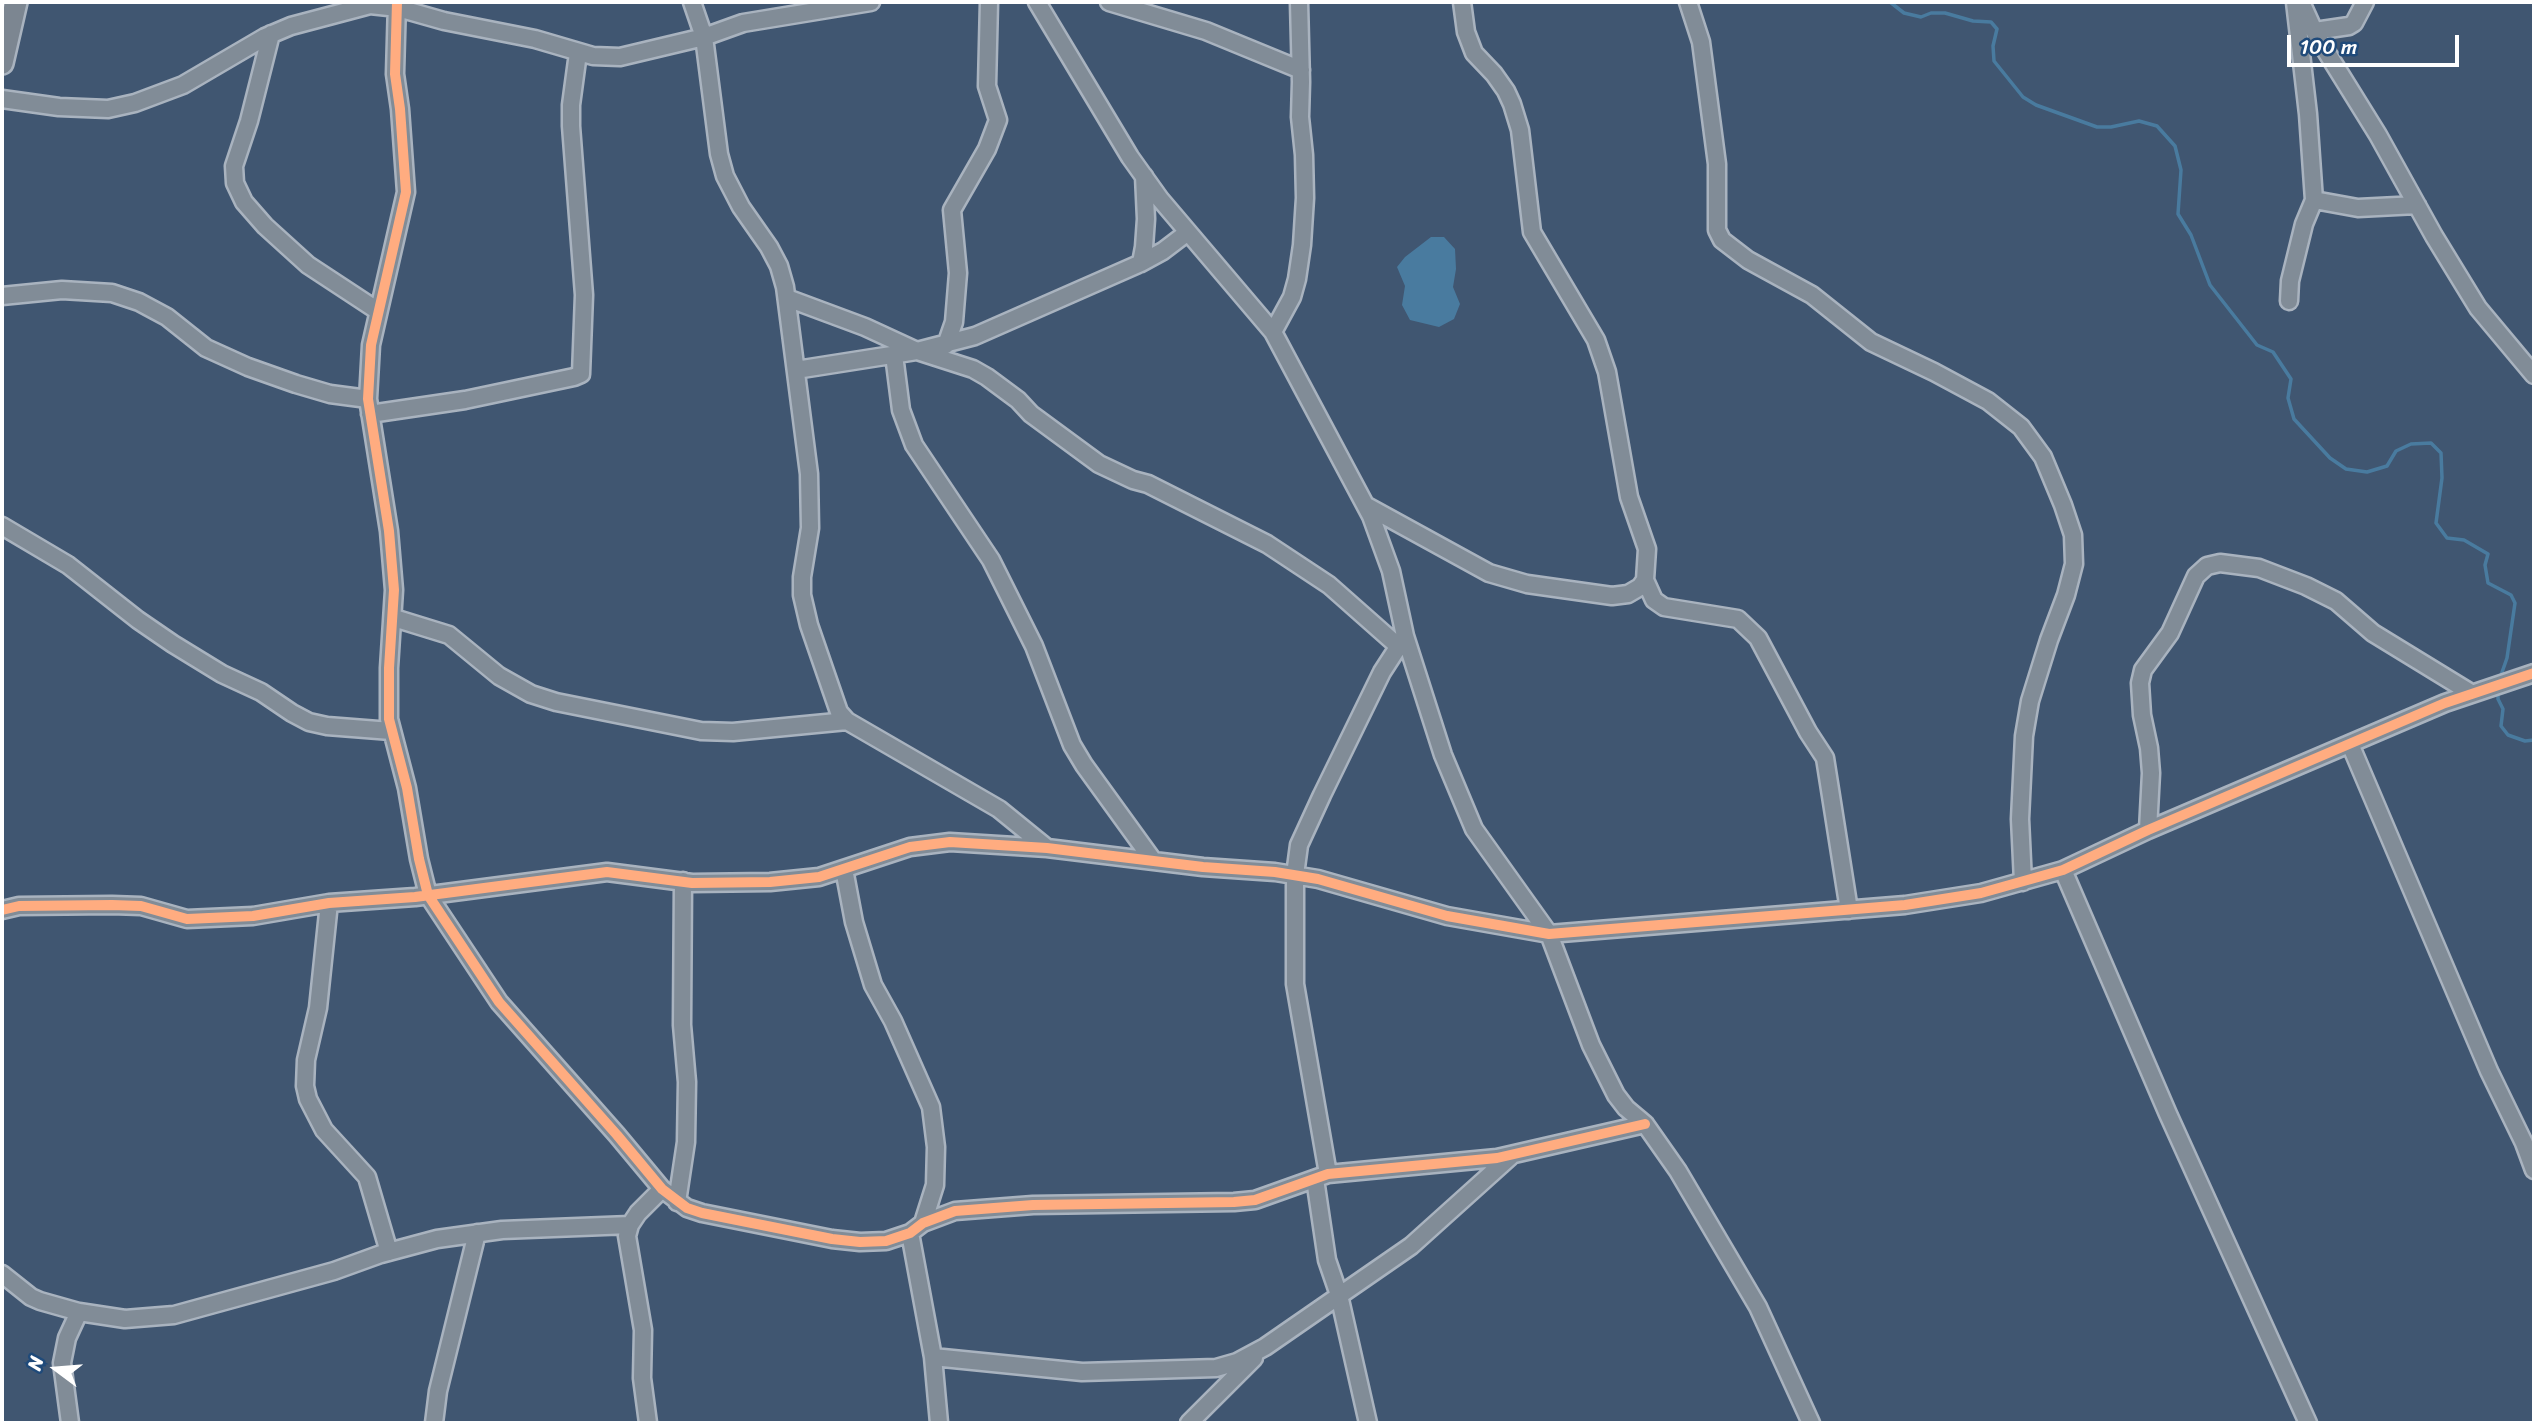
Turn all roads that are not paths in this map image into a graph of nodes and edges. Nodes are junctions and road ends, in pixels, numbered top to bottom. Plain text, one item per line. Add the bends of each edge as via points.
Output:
1 (16, 2) edge
2 (692, 2) edge
3 (871, 2) edge
4 (989, 2) edge
5 (1037, 2) edge
6 (1109, 2) edge
7 (1299, 2) edge
8 (1462, 2) edge
9 (1688, 2) edge
10 (2295, 2) edge
11 (2301, 2) edge
12 (2365, 2) edge
13 (398, 5) edge
14 (2315, 32) junction
15 (271, 34) junction
16 (704, 37) junction
17 (578, 53) junction
18 (2, 63) edge
19 (1301, 69) junction
20 (2, 99) edge
21 (1144, 176) junction
22 (2314, 200) junction
23 (2417, 205) junction
24 (1188, 232) junction
25 (1141, 263) junction
26 (2, 296) edge
27 (787, 299) junction
28 (2289, 301) dead end
29 (378, 311) junction
30 (1273, 332) junction
31 (946, 345) junction
32 (917, 351) junction
33 (894, 355) junction
34 (796, 370) junction
35 (2534, 375) edge
36 (369, 407) junction
37 (1365, 505) junction
38 (2, 526) edge
39 (1645, 580) junction
40 (394, 618) junction
41 (1402, 641) junction
42 (2534, 673) edge
43 (2471, 693) junction
44 (847, 721) junction
45 (391, 730) junction
46 (2350, 744) junction
47 (2148, 830) junction
48 (1047, 848) junction
49 (1152, 859) junction
50 (844, 869) junction
51 (2063, 870) junction
52 (1295, 875) junction
53 (683, 881) junction
54 (2023, 881) junction
55 (428, 895) junction
56 (328, 902) junction
57 (2, 910) edge
58 (1849, 910) junction
59 (1549, 934) junction
60 (1645, 1124) junction
61 (1513, 1155) junction
62 (2534, 1170) edge
63 (1322, 1177) junction
64 (662, 1189) junction
65 (677, 1202) junction
66 (631, 1225) junction
67 (916, 1228) junction
68 (477, 1233) junction
69 (388, 1252) junction
70 (2, 1274) edge
71 (1339, 1295) junction
72 (79, 1312) junction
73 (1265, 1347) junction
74 (933, 1357) junction
75 (70, 1423) edge
76 (434, 1423) edge
77 (648, 1423) edge
78 (939, 1423) edge
79 (1189, 1423) edge
80 (1368, 1423) edge
81 (1811, 1423) edge
82 (2308, 1423) edge

1 - 18 main road
2 - 16 street
3 - 16 street via 743,23
4 - 31 street via 987,86 998,120 952,210 958,273 954,322
5 - 21 street
6 - 19 street via 1206,31
7 - 19 street
8 - 39 street via 1474,53 1506,91 1520,130 1532,232 1596,340 1607,372 1629,497 1647,549
9 - 54 street via 1701,42 1717,164 1717,230 1722,240 1748,260 1812,295 1871,342 1988,401 2021,427 2043,457 2063,505 2073,535 2074,564 2029,701 2021,793
10 - 22 street
11 - 14 street
12 - 14 street via 2354,23
13 - 15 street via 370,5
13 - 17 street via 444,22 536,39
13 - 29 street via 395,74 406,192
14 - 23 street
15 - 20 street via 183,85 135,103 108,109
15 - 29 street via 234,166 235,183 244,202 299,257
16 - 17 street via 620,57
16 - 27 street via 724,176 779,266
17 - 36 street via 570,115 584,295 581,373 465,400
19 - 30 street via 1302,245 1292,297
21 - 24 street
21 - 25 street
22 - 23 street via 2358,208
22 - 28 street via 2304,224
23 - 35 street via 2478,308
24 - 25 street
24 - 30 street
25 - 31 street
26 - 36 street via 62,290 112,293 167,317 206,348 248,367
27 - 32 street
27 - 34 street
29 - 36 street via 371,345
30 - 37 street
31 - 32 street
32 - 33 street
32 - 41 street via 973,369 1099,464 1267,544 1329,584
33 - 34 street
33 - 49 street via 901,410 914,445 991,561 1034,646 1072,745
34 - 44 street via 809,488 810,528 802,595 828,684
36 - 40 street via 389,531
37 - 39 street via 1489,573 1527,584 1612,596 1628,594
37 - 41 street via 1391,572
38 - 45 street via 68,565 173,644 309,722
39 - 58 street via 1654,600 1664,607 1738,619 1758,638 1825,758
40 - 44 street via 449,635 499,676 556,702 701,731
40 - 45 street via 389,668
41 - 52 street via 1299,845
41 - 59 street via 1474,829
42 - 43 street
43 - 46 street
43 - 47 street via 2373,633 2336,601 2306,586 2259,568 2207,566 2196,576 2171,633 2143,670 2140,683 2151,773
44 - 48 street via 999,809
45 - 55 street
46 - 47 street
46 - 62 street
47 - 51 street
48 - 49 street
48 - 50 street via 950,842 910,847
49 - 52 street
50 - 53 street via 820,877 770,882
50 - 67 street via 873,985 931,1107 935,1185
51 - 54 street
51 - 82 street
52 - 59 street via 1447,916
52 - 63 street via 1295,984
53 - 55 street via 607,872
53 - 65 street via 686,1142
54 - 58 street via 1981,893
55 - 56 street
55 - 64 street via 499,1002
56 - 57 street via 253,916 187,919 141,906 19,906
56 - 69 street via 305,1086 324,1129 367,1177
58 - 59 street
59 - 60 street via 1591,1045 1616,1095
60 - 61 street
60 - 81 street via 1758,1307
61 - 63 street
61 - 71 street via 1411,1246
63 - 67 street via 1234,1202 1033,1205 956,1211
63 - 71 street via 1327,1260
64 - 65 street
64 - 66 street
65 - 67 street via 702,1213 832,1239 886,1241
66 - 68 street
66 - 77 street via 627,1236 643,1330 642,1378
67 - 74 street
68 - 69 street
68 - 76 street
69 - 72 street via 174,1315 125,1319
70 - 72 street via 31,1297
71 - 73 street
71 - 80 street
72 - 75 street via 62,1363
73 - 74 street via 1216,1368 1082,1372
73 - 79 street
74 - 78 street

